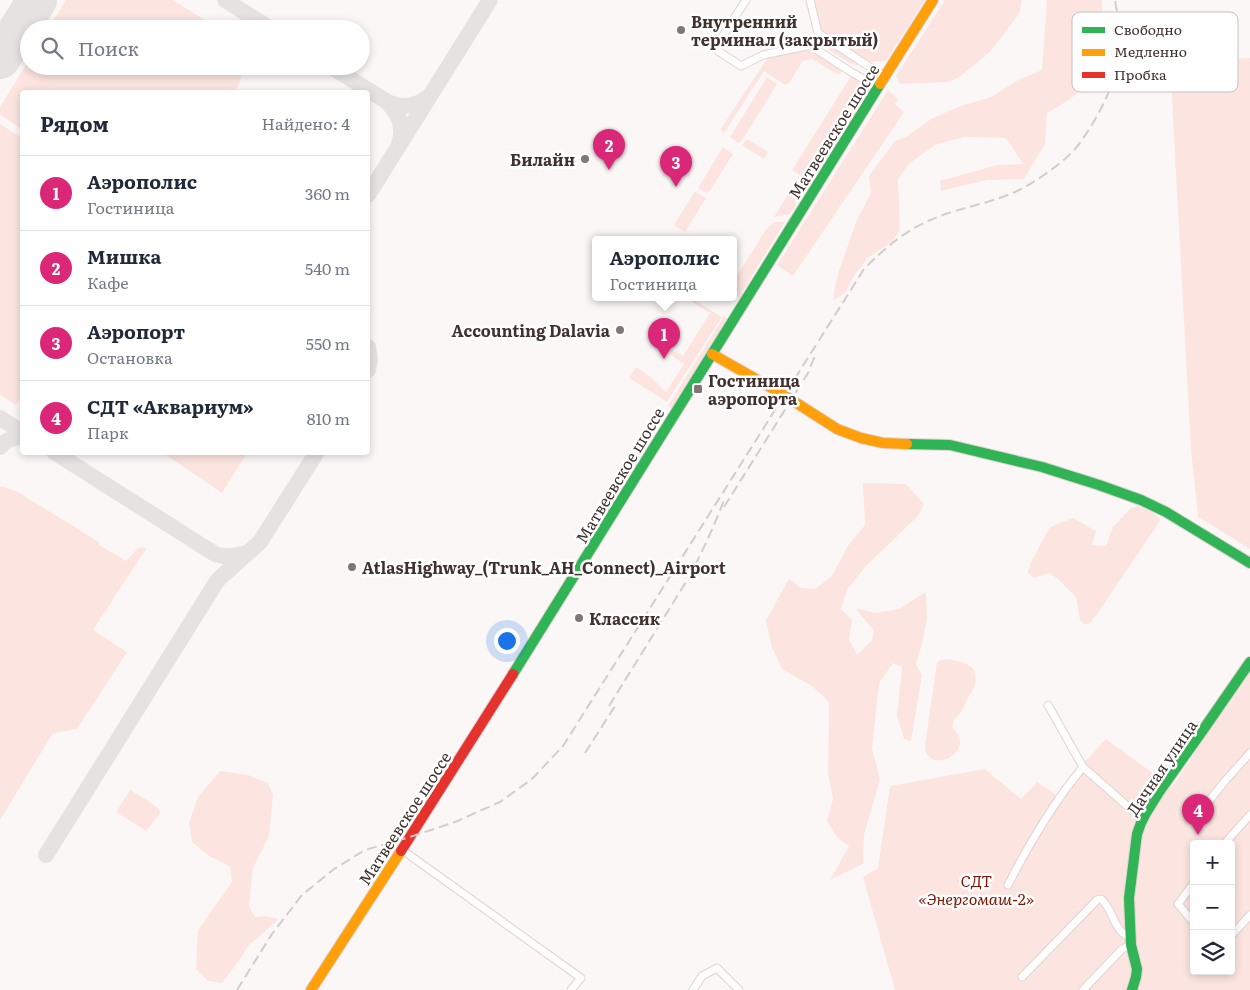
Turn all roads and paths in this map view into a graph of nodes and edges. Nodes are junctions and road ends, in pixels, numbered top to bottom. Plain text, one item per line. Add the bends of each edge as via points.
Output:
1 (746, 0) edge
2 (810, 0) edge
3 (933, 0) edge
4 (885, 77) junction
5 (878, 87) junction
6 (712, 354) junction
7 (1250, 563) edge
8 (1250, 662) edge
9 (1048, 705) dead end
10 (1250, 753) edge
11 (1083, 767) junction
12 (1205, 806) dead end
13 (1250, 815) edge
14 (1142, 818) junction
15 (1228, 840) edge
16 (401, 850) junction
17 (1008, 885) dead end
18 (1190, 888) edge
19 (1250, 914) edge
20 (1190, 918) edge
21 (1235, 931) edge
22 (1131, 941) junction
23 (1022, 978) dead end
24 (312, 990) edge
25 (571, 990) edge
26 (693, 990) edge
27 (739, 990) edge
28 (1083, 990) edge
29 (1132, 990) edge

1 - 5 street via 717,45 718,51 741,66 763,55 811,46
2 - 4 street via 818,33
3 - 4 main road, Матвеевское шоссе
4 - 5 main road, Матвеевское шоссе
5 - 6 main road, Матвеевское шоссе
6 - 7 main road via 844,433 883,443 950,445 1042,467 1099,485 1166,512
6 - 16 main road, Матвеевское шоссе
8 - 14 main road, Дачная улица
9 - 11 street
10 - 12 street
11 - 14 street
11 - 17 street via 1049,814
13 - 15 street
14 - 22 main road, Дачная улица via 1129,898
16 - 24 main road, Матвеевское шоссе
16 - 25 street via 581,978
18 - 20 street via 1178,904
19 - 21 street
22 - 23 street via 1120,931 1106,902 1097,900
22 - 28 street
22 - 29 main road, Дачная улица via 1137,969
26 - 27 street via 702,976 717,968

